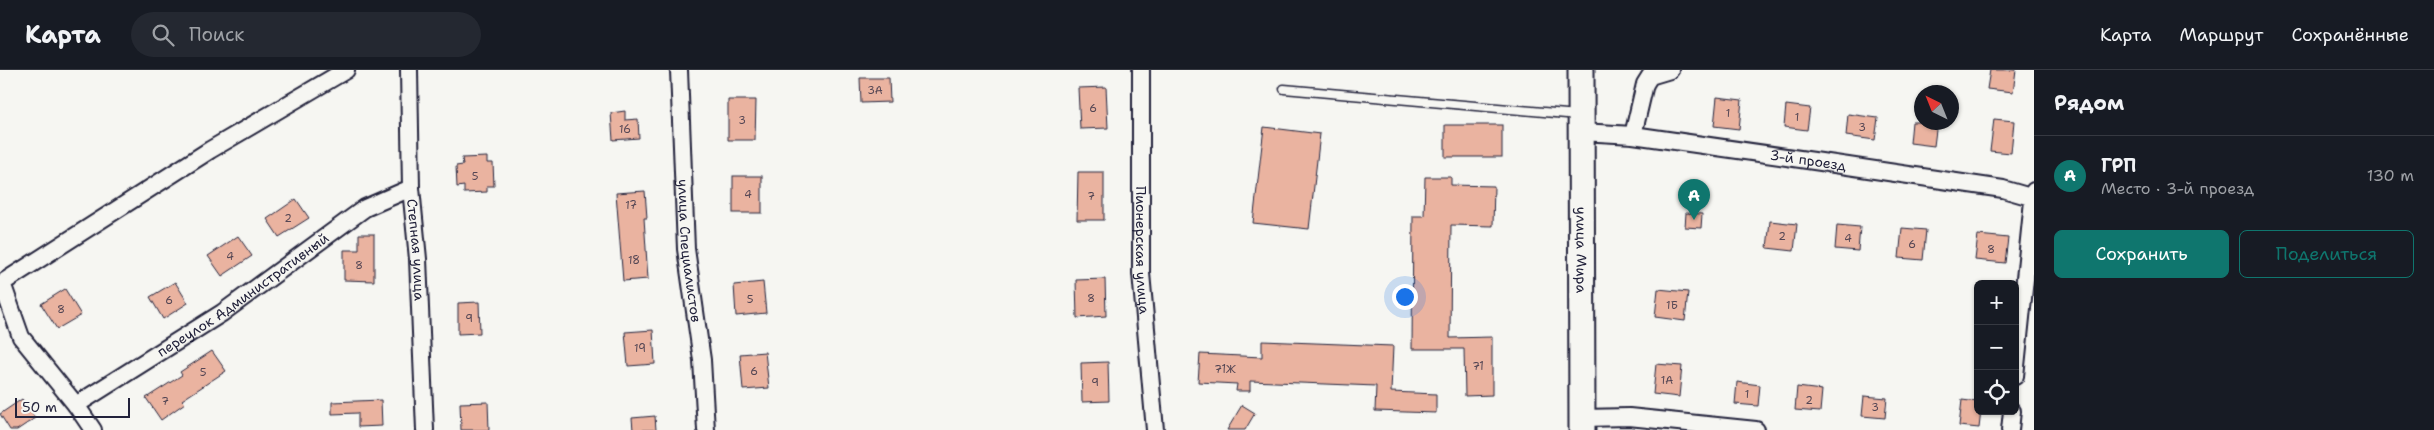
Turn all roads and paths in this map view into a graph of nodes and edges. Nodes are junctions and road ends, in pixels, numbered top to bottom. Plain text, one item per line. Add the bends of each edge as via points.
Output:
1 (346, 70) edge
2 (409, 70) edge
3 (679, 70) edge
4 (1141, 70) edge
5 (1581, 70) edge
6 (1670, 70) edge
7 (1284, 90) dead end
8 (1581, 124) junction
9 (1633, 135) junction
10 (411, 188) junction
11 (2033, 196) edge
12 (2016, 370) edge
13 (76, 404) junction
14 (2012, 415) edge
15 (1582, 424) edge
16 (93, 430) edge
17 (425, 430) edge
18 (706, 430) edge
19 (1155, 430) edge
20 (1756, 430) edge
21 (2010, 430) edge

1 - 13 street via 210,150 2,282 21,337
2 - 10 street, Степная улица
3 - 18 street, улица Специалистов via 686,249 702,360
4 - 19 street, Пионерская улица via 1141,273
5 - 8 main road, улица Мира
6 - 9 street via 1650,76 1645,84
7 - 8 lane
8 - 9 street, 3-й проезд
8 - 15 main road, улица Мира
9 - 11 street, 3-й проезд
10 - 13 street, переулок Административный via 365,208 222,313
10 - 17 street, Степная улица via 418,259
11 - 12 street
13 - 16 street
14 - 21 street
15 - 20 street via 1628,417

